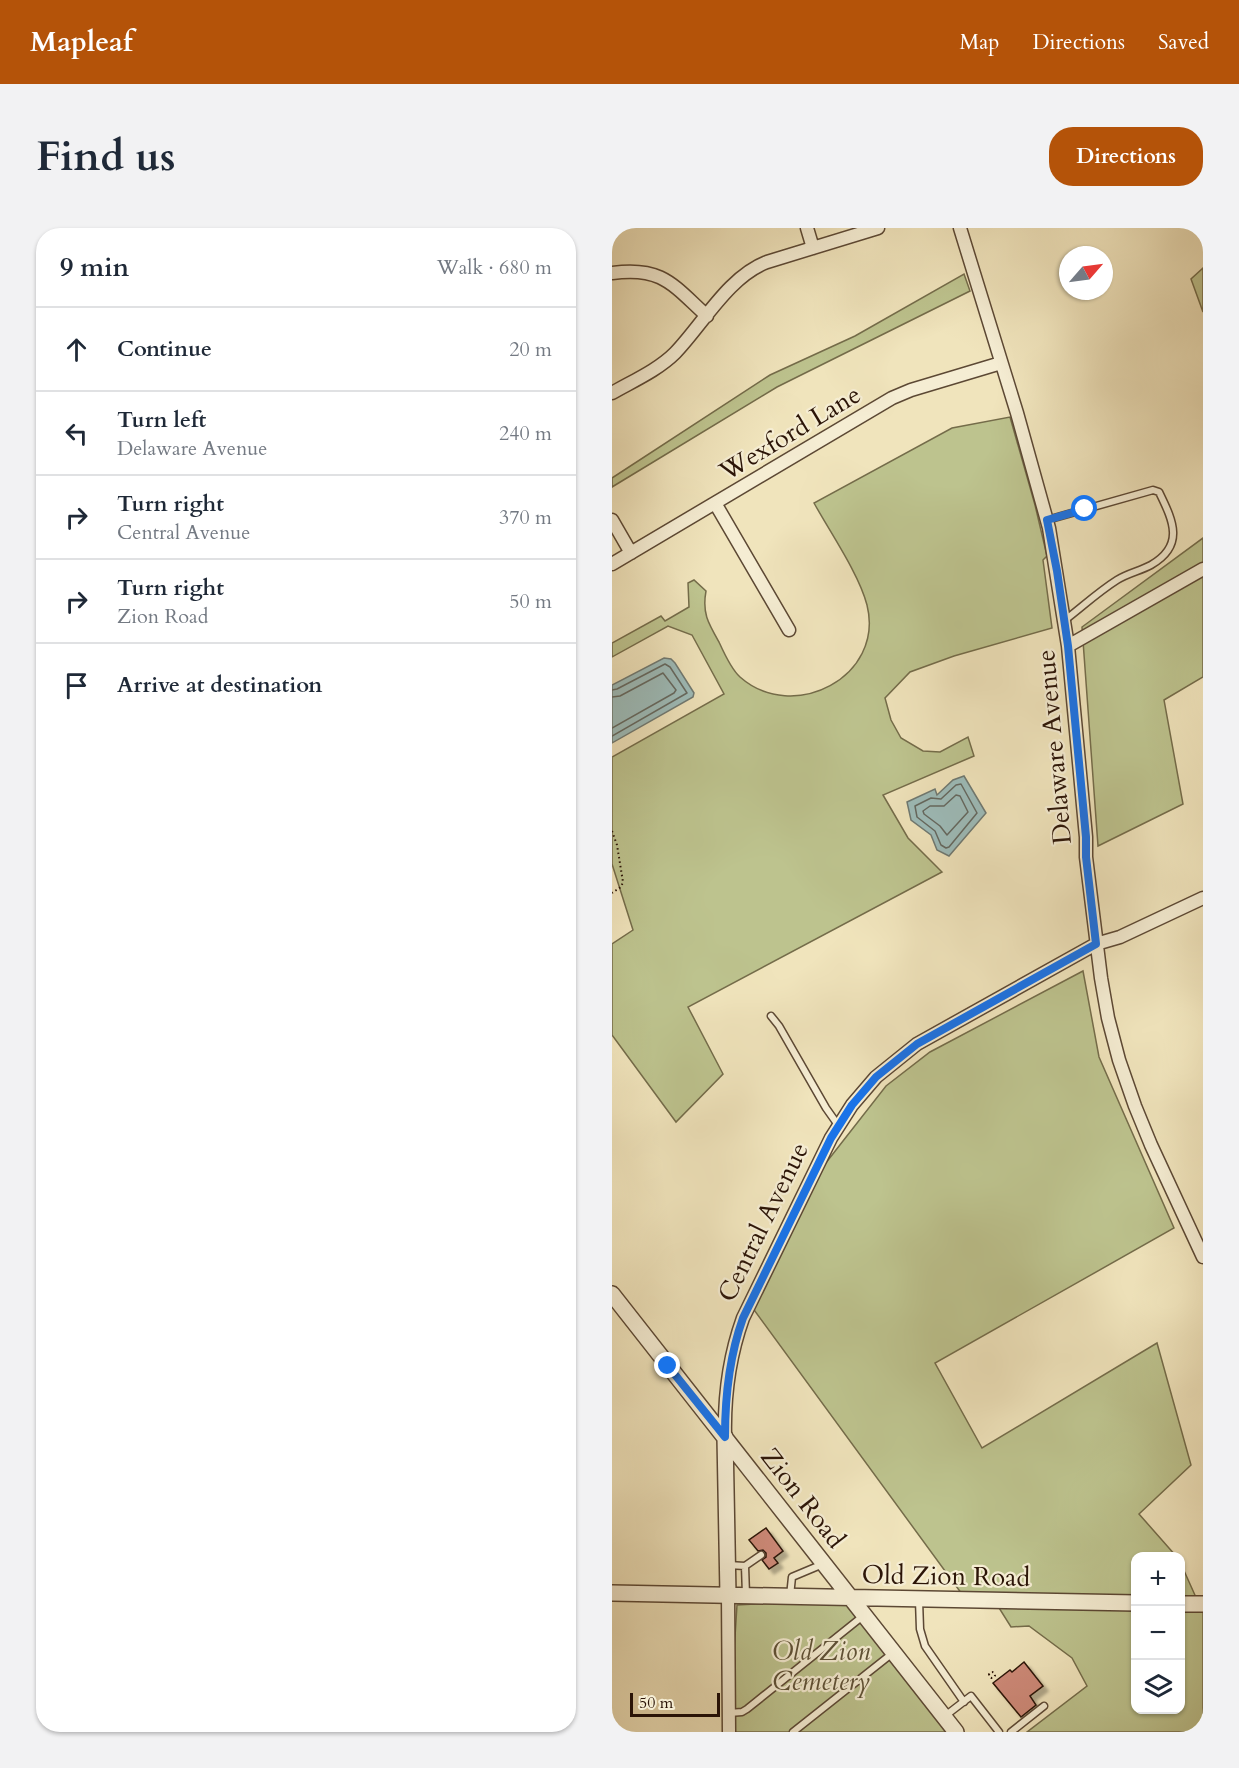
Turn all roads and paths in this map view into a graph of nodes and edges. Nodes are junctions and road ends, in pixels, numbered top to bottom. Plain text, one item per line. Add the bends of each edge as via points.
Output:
1 (807, 228) edge
2 (878, 228) edge
3 (960, 228) edge
4 (813, 248) junction
5 (612, 273) edge
6 (707, 316) junction
7 (1001, 363) junction
8 (612, 393) edge
9 (715, 503) junction
10 (612, 520) edge
11 (1047, 520) junction
12 (631, 553) junction
13 (612, 564) edge
14 (1203, 569) edge
15 (1065, 620) junction
16 (789, 630) dead end
17 (1068, 646) junction
18 (612, 831) edge
19 (612, 893) edge
20 (1203, 898) edge
21 (1096, 944) junction
22 (771, 1016) dead end
23 (838, 1125) junction
24 (1203, 1257) edge
25 (612, 1294) edge
26 (725, 1437) junction
27 (761, 1555) dead end
28 (824, 1563) junction
29 (728, 1566) junction
30 (745, 1566) junction
31 (612, 1593) edge
32 (728, 1595) junction
33 (746, 1596) junction
34 (790, 1597) junction
35 (851, 1599) junction
36 (919, 1600) junction
37 (1131, 1603) edge
38 (1185, 1604) edge
39 (1203, 1604) edge
40 (864, 1616) junction
41 (894, 1652) junction
42 (990, 1678) dead end
43 (986, 1682) dead end
44 (964, 1702) junction
45 (1044, 1706) dead end
46 (729, 1713) junction
47 (949, 1727) edge
48 (729, 1732) edge
49 (793, 1732) edge
50 (999, 1732) edge
51 (1011, 1732) edge

1 - 4 street
2 - 4 street
3 - 7 street, Delaware Avenue
4 - 6 street via 751,269
5 - 6 street via 636,271 658,275
6 - 8 street via 670,357
7 - 9 street, Wexford Lane via 892,398
7 - 11 street, Delaware Avenue
9 - 12 street, Wexford Lane
9 - 16 street
10 - 12 street
11 - 15 street, Delaware Avenue
11 - 15 lane via 1153,490 1159,492 1173,521 1174,535 1161,557 1116,581
12 - 13 street, Wexford Lane
14 - 17 street
15 - 17 street, Delaware Avenue
17 - 21 street, Delaware Avenue
18 - 19 path via 623,882
20 - 21 street, Central Avenue via 1120,937
21 - 23 street, Central Avenue via 908,1050 876,1077
21 - 24 street, Delaware Avenue via 1108,1018 1132,1097
22 - 23 lane
23 - 26 street, Central Avenue via 743,1318 729,1371
25 - 26 street, Zion Road
26 - 28 street, Zion Road
26 - 29 street, Central Avenue
27 - 30 lane
28 - 34 lane via 792,1577
28 - 35 street, Zion Road
29 - 30 lane
29 - 32 street, Central Avenue
30 - 33 lane
31 - 32 street, Old Zion Road
32 - 33 street, Old Zion Road
32 - 46 street, Central Avenue
33 - 34 street, Old Zion Road
34 - 35 street, Old Zion Road
35 - 36 street, Old Zion Road
35 - 40 street, Zion Road
36 - 37 street, Old Zion Road
36 - 44 lane via 925,1646
38 - 39 street
40 - 41 street, Zion Road
40 - 46 lane via 747,1709
41 - 47 street, Zion Road
41 - 49 lane
42 - 43 path
44 - 47 lane
44 - 50 lane via 971,1696
45 - 51 lane
46 - 48 street, Central Avenue

